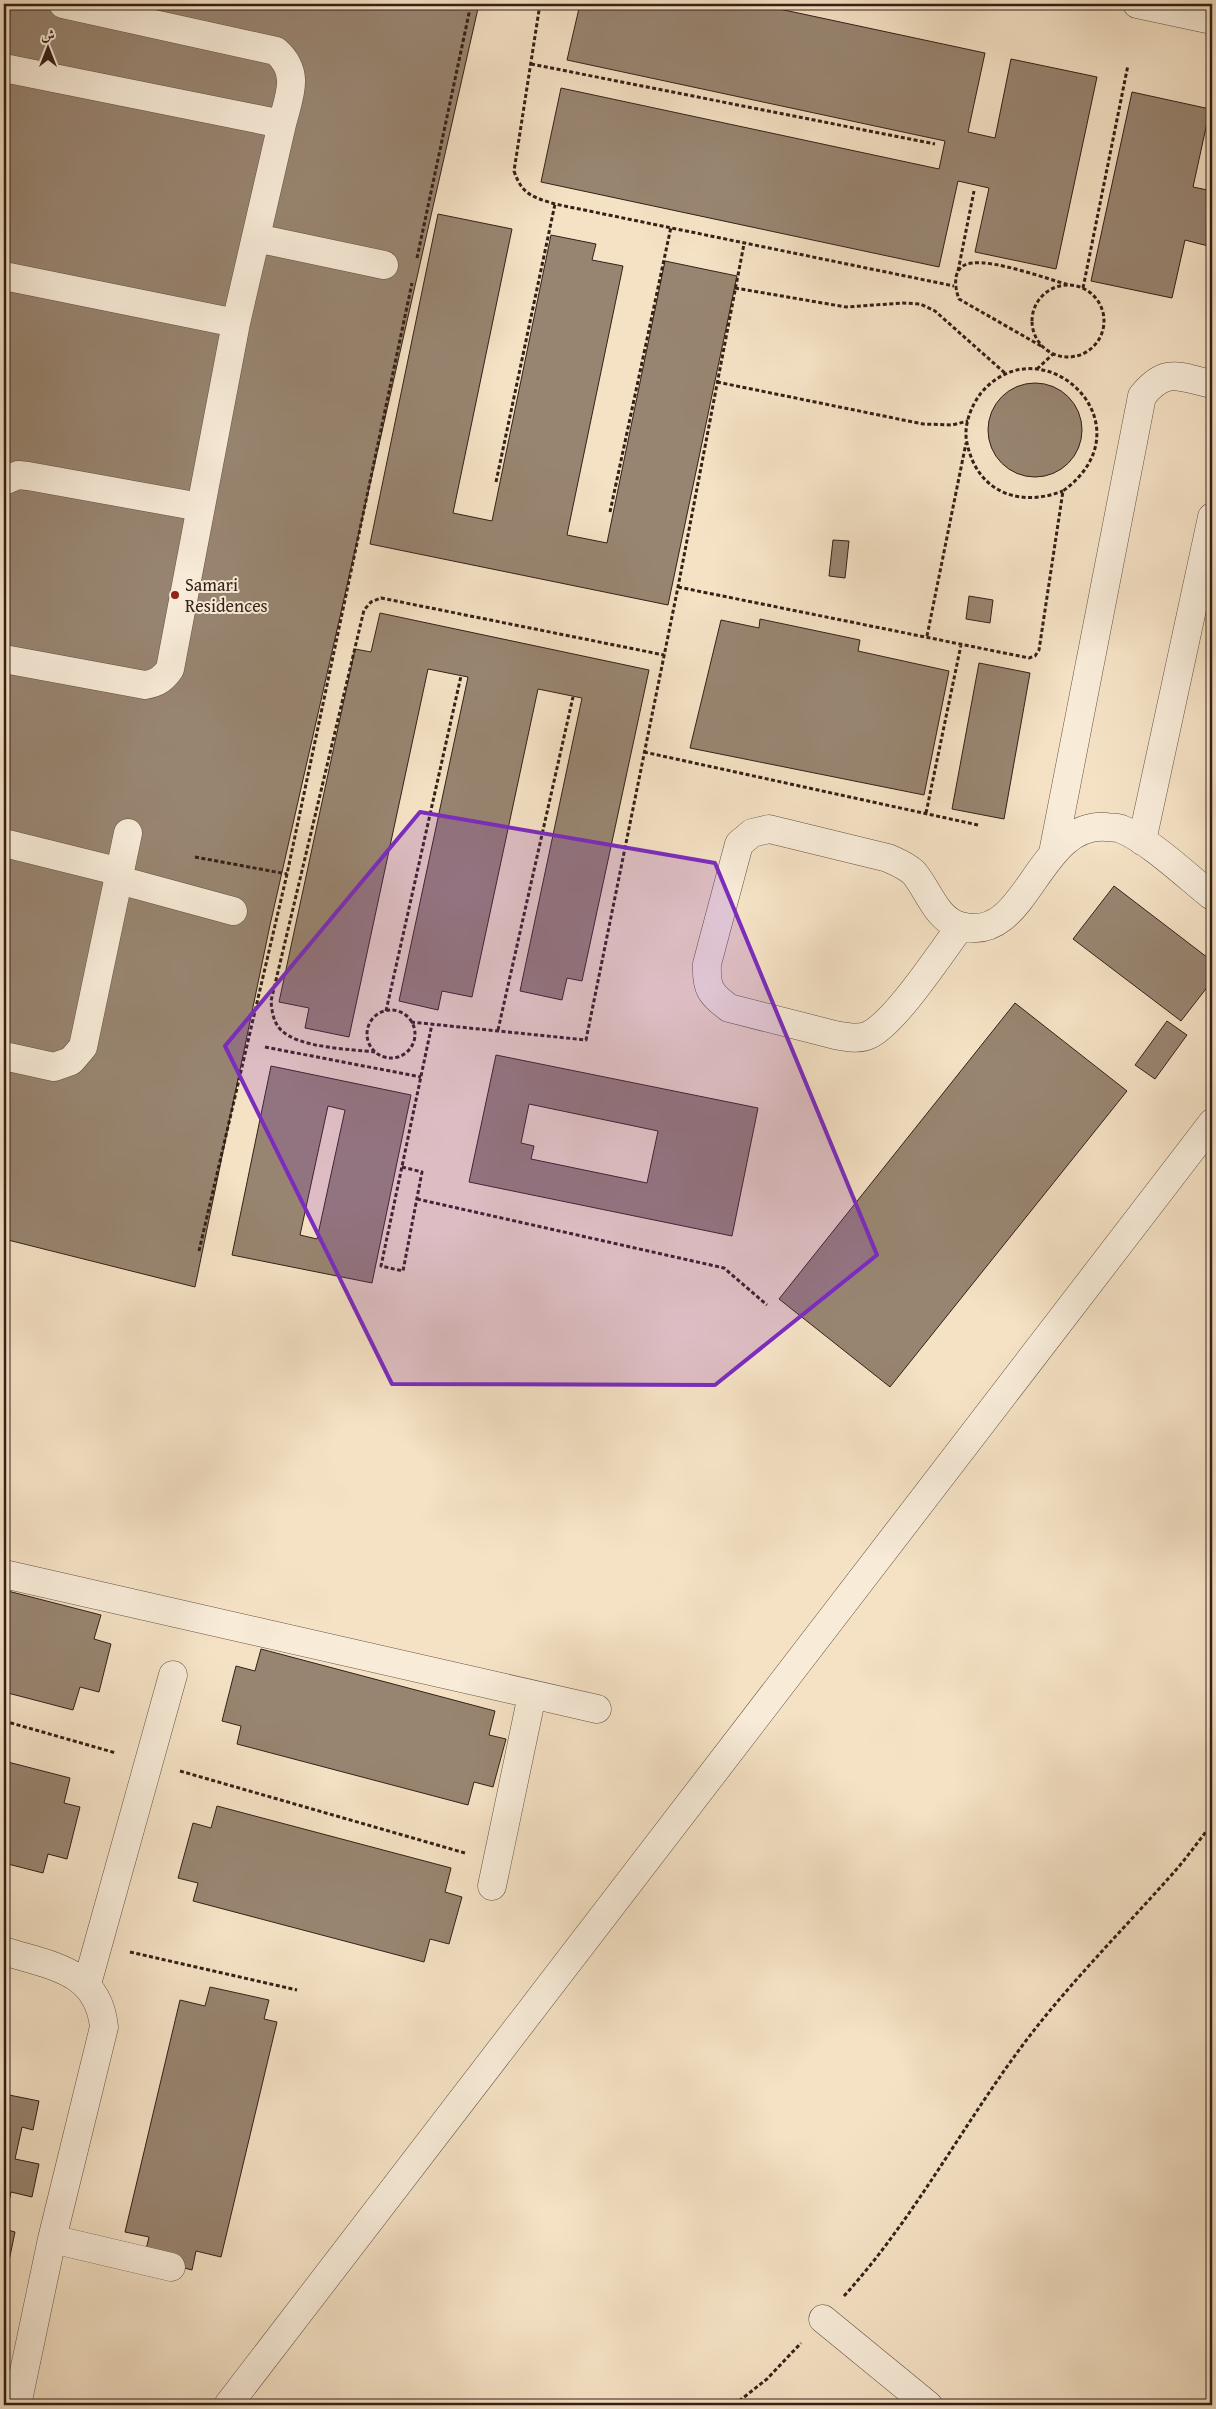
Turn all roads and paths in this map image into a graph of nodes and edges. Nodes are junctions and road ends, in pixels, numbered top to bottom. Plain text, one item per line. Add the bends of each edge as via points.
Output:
1 (63, 4) edge
2 (471, 4) edge
3 (540, 4) edge
4 (1137, 4) edge
5 (1212, 20) edge
6 (531, 64) junction
7 (1128, 65) dead end
8 (4, 68) edge
9 (282, 124) junction
10 (935, 144) dead end
11 (974, 191) dead end
12 (555, 204) junction
13 (671, 228) junction
14 (256, 238) junction
15 (744, 244) junction
16 (384, 265) dead end
17 (415, 268) dead end
18 (958, 272) junction
19 (4, 276) edge
20 (413, 278) dead end
21 (1069, 285) junction
22 (954, 286) junction
23 (735, 288) junction
24 (1083, 288) junction
25 (236, 323) junction
26 (1041, 346) junction
27 (1053, 354) junction
28 (1037, 369) junction
29 (1006, 374) junction
30 (717, 382) junction
31 (1212, 384) edge
32 (968, 421) junction
33 (966, 440) junction
34 (4, 481) edge
35 (496, 482) dead end
36 (1063, 491) junction
37 (200, 508) junction
38 (610, 512) dead end
39 (1212, 517) edge
40 (678, 587) junction
41 (927, 636) junction
42 (961, 645) junction
43 (664, 654) junction
44 (4, 659) edge
45 (461, 676) dead end
46 (573, 697) dead end
47 (644, 752) junction
48 (926, 813) junction
49 (978, 825) dead end
50 (128, 833) dead end
51 (1142, 841) junction
52 (4, 843) edge
53 (1053, 853) junction
54 (195, 857) dead end
55 (288, 874) junction
56 (120, 876) junction
57 (1212, 896) edge
58 (233, 911) dead end
59 (961, 926) junction
60 (386, 1011) junction
61 (411, 1022) junction
62 (432, 1024) junction
63 (498, 1030) junction
64 (265, 1047) dead end
65 (375, 1052) junction
66 (4, 1056) edge
67 (421, 1077) junction
68 (1212, 1123) edge
69 (402, 1167) junction
70 (417, 1199) junction
71 (199, 1251) dead end
72 (767, 1306) dead end
73 (4, 1574) edge
74 (173, 1675) dead end
75 (532, 1695) junction
76 (597, 1709) dead end
77 (4, 1721) edge
78 (149, 1762) junction
79 (1212, 1824) edge
80 (495, 1874) joint
81 (98, 1944) junction
82 (4, 1951) edge
83 (87, 1984) junction
84 (298, 1990) dead end
85 (52, 2239) junction
86 (171, 2267) dead end
87 (823, 2319) junction
88 (16, 2405) edge
89 (228, 2405) edge
90 (734, 2405) edge
91 (928, 2405) edge

1 - 9 street via 276,50 290,67 292,78
2 - 17 path
3 - 6 path
4 - 5 street
6 - 10 path
6 - 12 path via 514,171 518,184 527,193
7 - 24 path
8 - 9 street
9 - 14 street
11 - 18 path
12 - 13 path
12 - 35 path
13 - 15 path
13 - 38 path
14 - 16 street
14 - 25 street
15 - 22 path
15 - 23 path
18 - 21 path via 969,263 984,262
18 - 22 path
19 - 25 street
20 - 55 path
21 - 24 path
21 - 26 path via 1055,287 1042,295 1034,306 1031,320
22 - 26 path via 959,300
23 - 29 path via 846,307 903,302 920,304 935,311
23 - 30 path
24 - 27 path via 1095,296 1102,308 1105,322 1101,336 1093,348 1081,355
25 - 37 street
26 - 27 path
27 - 28 path
28 - 29 path
28 - 36 path via 1055,373 1084,395 1093,412 1097,430 1089,465 1078,480
29 - 32 path via 979,396
30 - 32 path via 922,424
30 - 40 path
31 - 53 street via 1171,375 1154,381 1142,396
32 - 33 path
33 - 36 path via 980,474 993,487 1028,499 1046,498
33 - 41 path
34 - 37 street via 18,475 28,476
36 - 42 path via 1039,650 1029,658
37 - 44 street via 170,669 164,678 145,685
39 - 51 street
40 - 41 path
40 - 43 path
41 - 42 path
42 - 48 path
43 - 47 path
43 - 65 path via 381,598 364,610 271,1001 273,1016 280,1029 292,1038
45 - 60 path
46 - 63 path
47 - 48 path
47 - 63 path via 586,1040
48 - 49 path
50 - 56 street
51 - 53 street via 1120,828 1095,826 1071,835
51 - 57 street
52 - 56 street
53 - 59 street via 1000,921 981,928
54 - 55 path
55 - 71 path
56 - 58 street
56 - 66 street via 83,1047 71,1061 54,1067
59 - 59 street via 895,1012 868,1036 844,1037 729,1008 714,998 706,982 707,964 739,844 752,833 769,829 888,858 913,872 946,919
60 - 61 path via 405,1014
60 - 65 path via 378,1014 367,1027 368,1044
61 - 62 path
61 - 65 path via 415,1031 410,1049 393,1058
62 - 63 path
62 - 67 path
64 - 67 path
67 - 69 path
68 - 89 street
69 - 70 path via 422,1172
69 - 70 path via 381,1266 403,1271
70 - 72 path via 724,1268
73 - 75 street
74 - 78 street
75 - 76 street
75 - 80 street
77 - 78 path
78 - 80 path
78 - 81 street
79 - 87 path via 1024,2044 897,2230
81 - 83 street
81 - 84 path
82 - 83 street via 74,1975
83 - 85 street via 103,2011 104,2026
85 - 86 street
85 - 88 street
87 - 90 path via 767,2378
87 - 91 street

